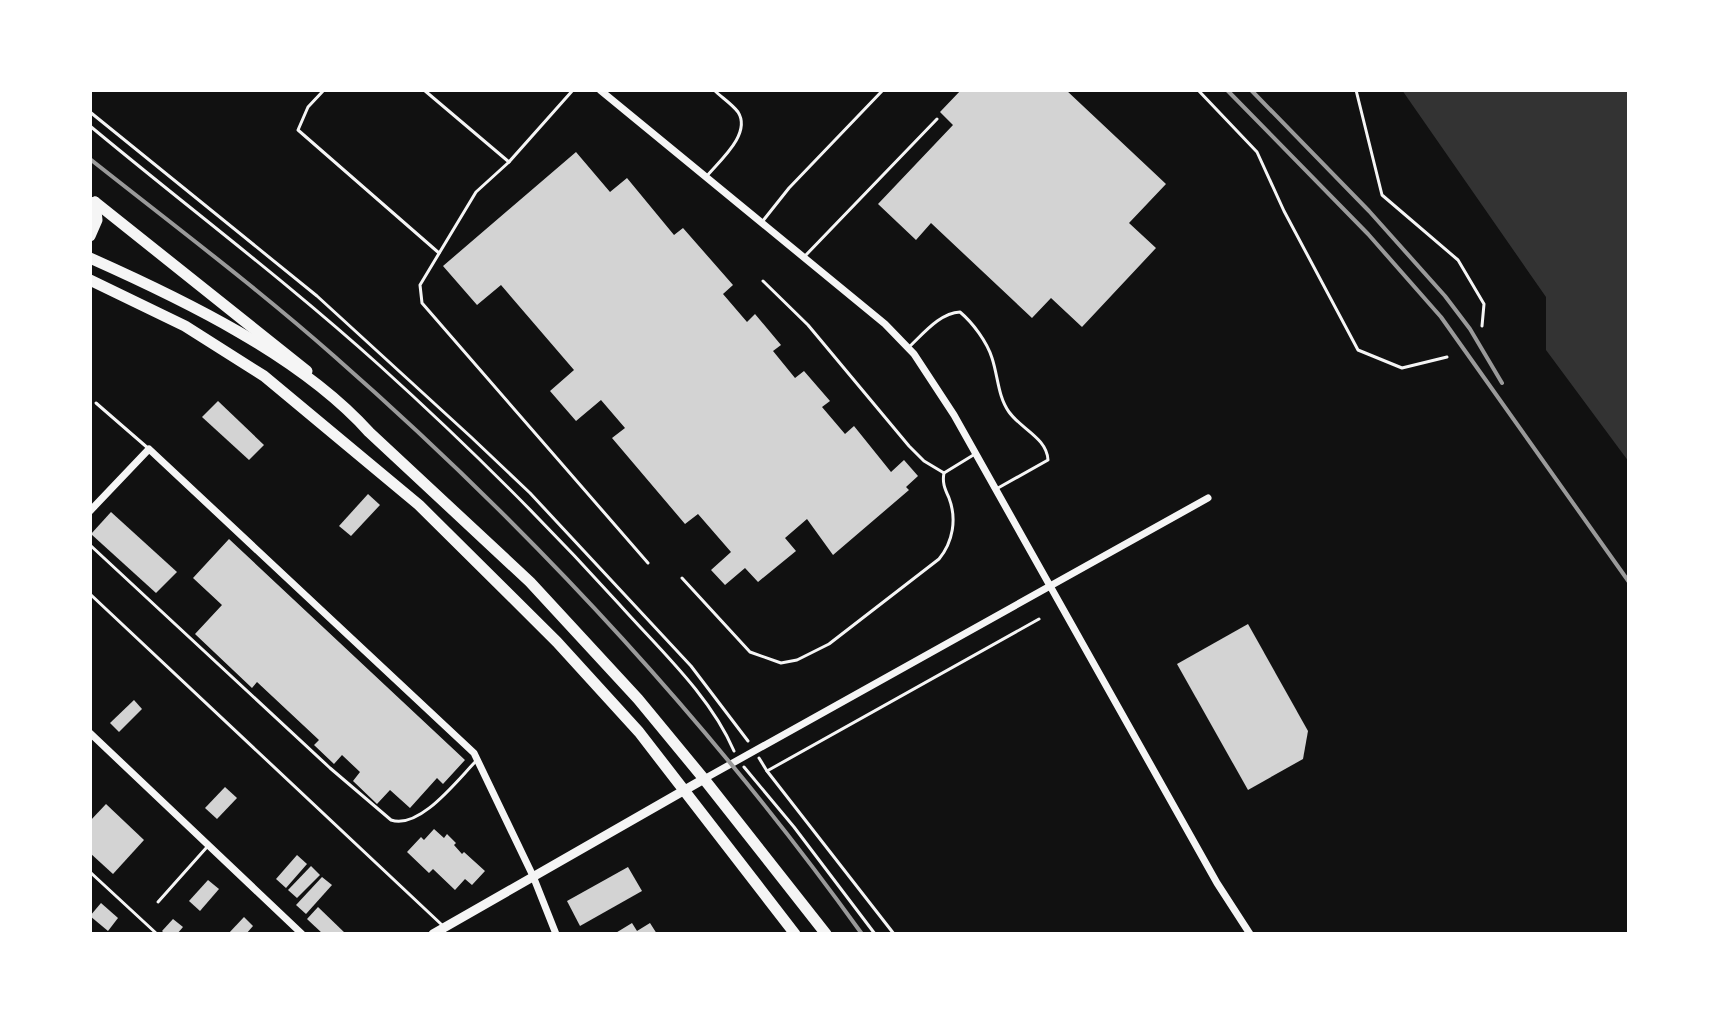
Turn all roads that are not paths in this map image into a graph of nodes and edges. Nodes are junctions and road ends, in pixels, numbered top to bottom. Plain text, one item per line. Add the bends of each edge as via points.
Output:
1 (324, 90) edge
2 (424, 90) edge
3 (573, 90) edge
4 (600, 90) edge
5 (714, 90) edge
6 (883, 90) edge
7 (937, 119) dead end
8 (509, 162) junction
9 (706, 177) junction
10 (92, 200) edge
11 (762, 222) junction
12 (90, 236) edge
13 (439, 253) junction
14 (804, 257) junction
15 (90, 258) edge
16 (90, 280) edge
17 (763, 281) dead end
18 (908, 347) junction
19 (96, 403) dead end
20 (348, 409) junction
21 (348, 444) junction
22 (149, 449) junction
23 (975, 454) junction
24 (944, 473) junction
25 (995, 490) junction
26 (1208, 498) dead end
27 (90, 511) edge
28 (90, 545) edge
29 (648, 563) dead end
30 (682, 578) dead end
31 (1050, 588) junction
32 (90, 594) edge
33 (90, 733) edge
34 (477, 760) junction
35 (704, 779) junction
36 (685, 790) junction
37 (209, 844) junction
38 (90, 872) edge
39 (533, 876) junction
40 (158, 902) dead end
41 (445, 927) junction
42 (157, 934) edge
43 (302, 934) edge
44 (433, 934) edge
45 (556, 934) edge
46 (795, 934) edge
47 (826, 934) edge
48 (1250, 934) edge

1 - 13 lane via 308,107 298,130
2 - 8 lane
3 - 8 lane
4 - 9 street
5 - 9 lane via 739,113 742,124 741,134
6 - 11 lane
7 - 14 lane
8 - 13 lane via 476,192
9 - 11 street
10 - 12 main road via 97,220
10 - 20 main road via 276,344
11 - 14 street
13 - 29 lane via 420,285 422,303
14 - 18 street
15 - 20 main road via 156,287 256,344
16 - 21 main road via 150,307 264,376
17 - 24 lane via 808,325 909,446
18 - 23 street
18 - 25 lane via 943,317 960,312 991,355 1003,401 1039,440 1048,460
19 - 22 lane
20 - 21 main road via 354,430
20 - 35 main road via 530,582
21 - 36 main road via 419,505 557,642
22 - 27 street
22 - 34 street
23 - 24 lane
23 - 25 street
24 - 30 lane via 954,515 946,550 829,644 797,660 781,663 750,652
25 - 31 street
26 - 31 street
28 - 34 lane via 391,820 418,816
31 - 35 street
31 - 48 street
32 - 41 lane
33 - 37 street
34 - 39 street
35 - 36 street
35 - 47 main road
36 - 39 street
36 - 46 main road
37 - 40 lane
37 - 43 street
38 - 42 lane
39 - 41 street
39 - 45 street
41 - 44 street

